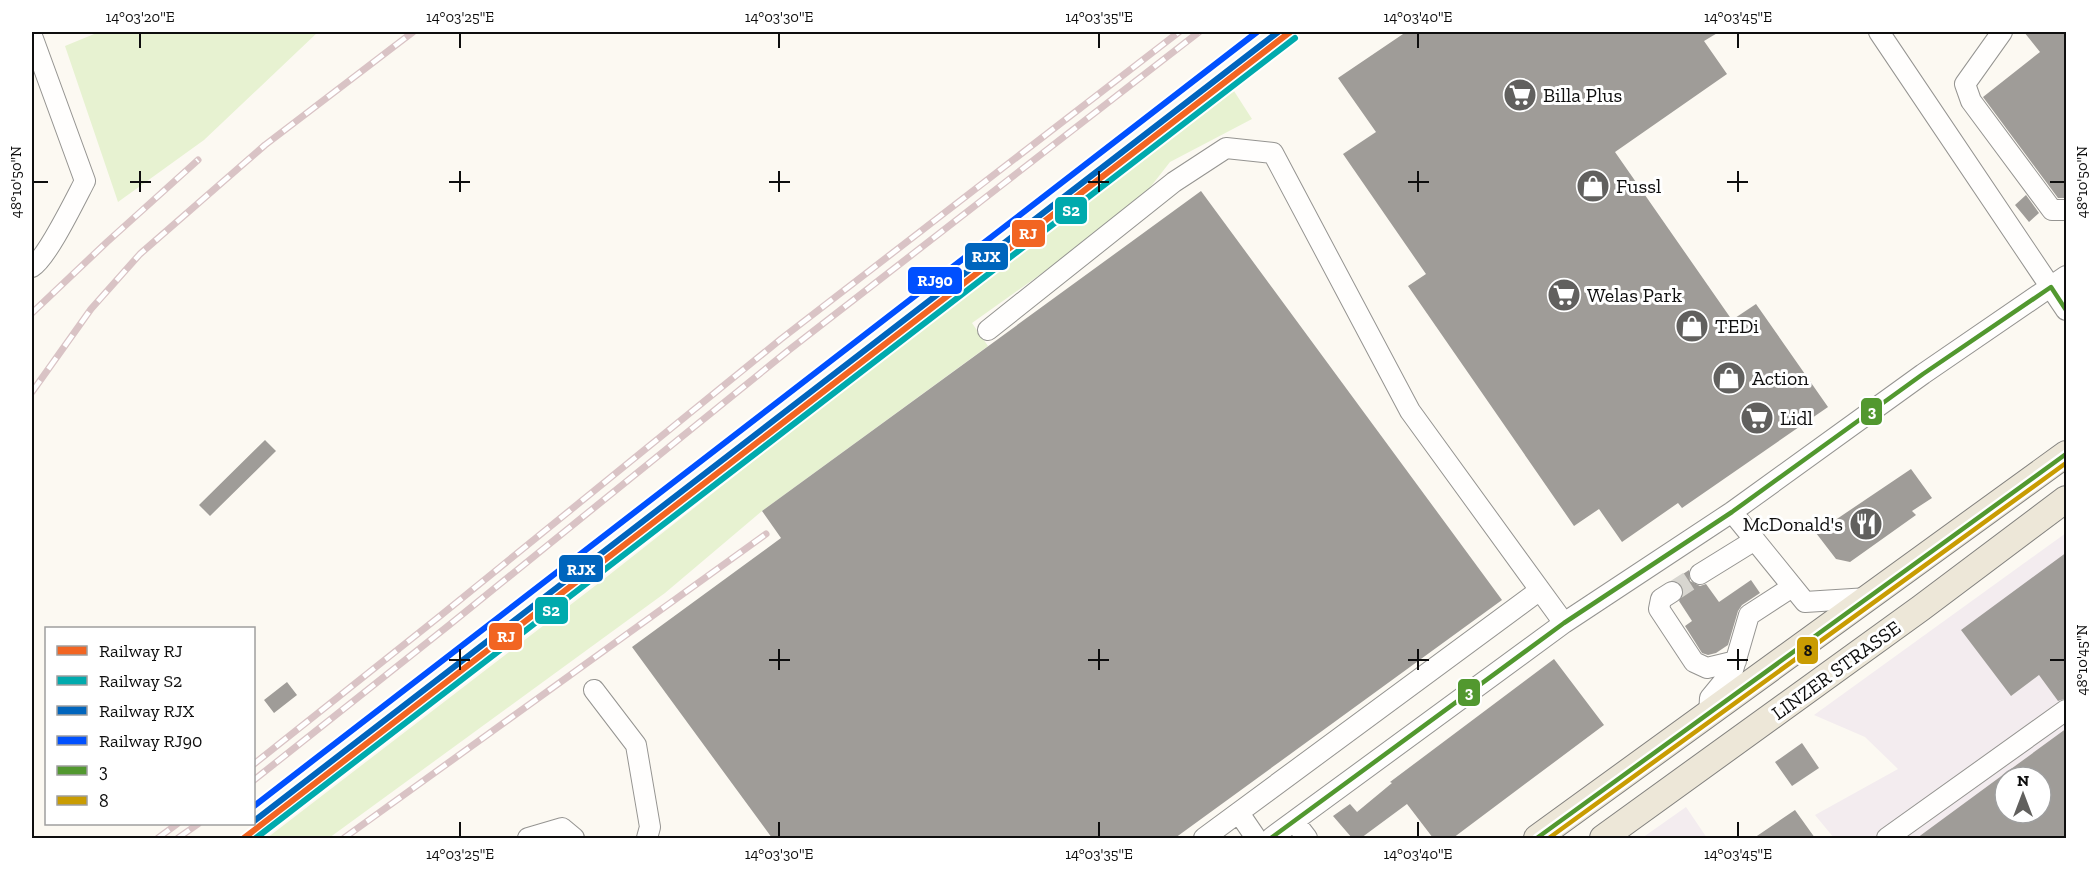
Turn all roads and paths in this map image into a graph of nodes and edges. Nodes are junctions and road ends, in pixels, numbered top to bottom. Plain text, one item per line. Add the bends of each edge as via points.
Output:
1 (1879, 32) edge
2 (2002, 32) edge
3 (32, 36) edge
4 (2067, 210) edge
5 (32, 267) edge
6 (2059, 282) edge
7 (2067, 310) edge
8 (988, 330) dead end
9 (2067, 454) edge
10 (2067, 499) edge
11 (1732, 512) junction
12 (1755, 540) junction
13 (1700, 574) tunnel mouth
14 (1792, 587) junction
15 (1539, 590) junction
16 (1672, 592) tunnel mouth
17 (1868, 598) junction
18 (1564, 623) junction
19 (1736, 661) junction
20 (594, 690) dead end
21 (2067, 710) edge
22 (1709, 715) junction
23 (1239, 813) junction
24 (1294, 821) junction
25 (528, 838) edge
26 (574, 838) edge
27 (647, 838) edge
28 (1204, 838) edge
29 (1256, 838) edge
30 (1271, 838) edge
31 (1307, 838) edge
32 (1537, 838) edge
33 (1604, 838) edge
34 (1887, 838) edge

1 - 6 street
2 - 4 street via 1965,84 1971,101 2052,210
3 - 5 street via 85,182
6 - 7 street
6 - 11 street
8 - 15 street via 1174,183 1226,148 1273,153 1410,411
9 - 17 main road, LINZER STRASSE
10 - 33 main road, LINZER STRASSE
11 - 12 street
11 - 18 street
12 - 13 street
12 - 14 street
14 - 17 street via 1804,602
14 - 19 street via 1749,615
15 - 18 street
15 - 23 street
16 - 19 street via 1661,599 1659,609 1694,662 1707,668
17 - 22 main road, LINZER STRASSE
18 - 24 street
19 - 22 street via 1710,698
20 - 27 street via 636,745 650,827
21 - 34 street
22 - 32 main road, LINZER STRASSE
23 - 28 street
23 - 29 street
24 - 30 street
24 - 31 street
25 - 26 street via 562,828

